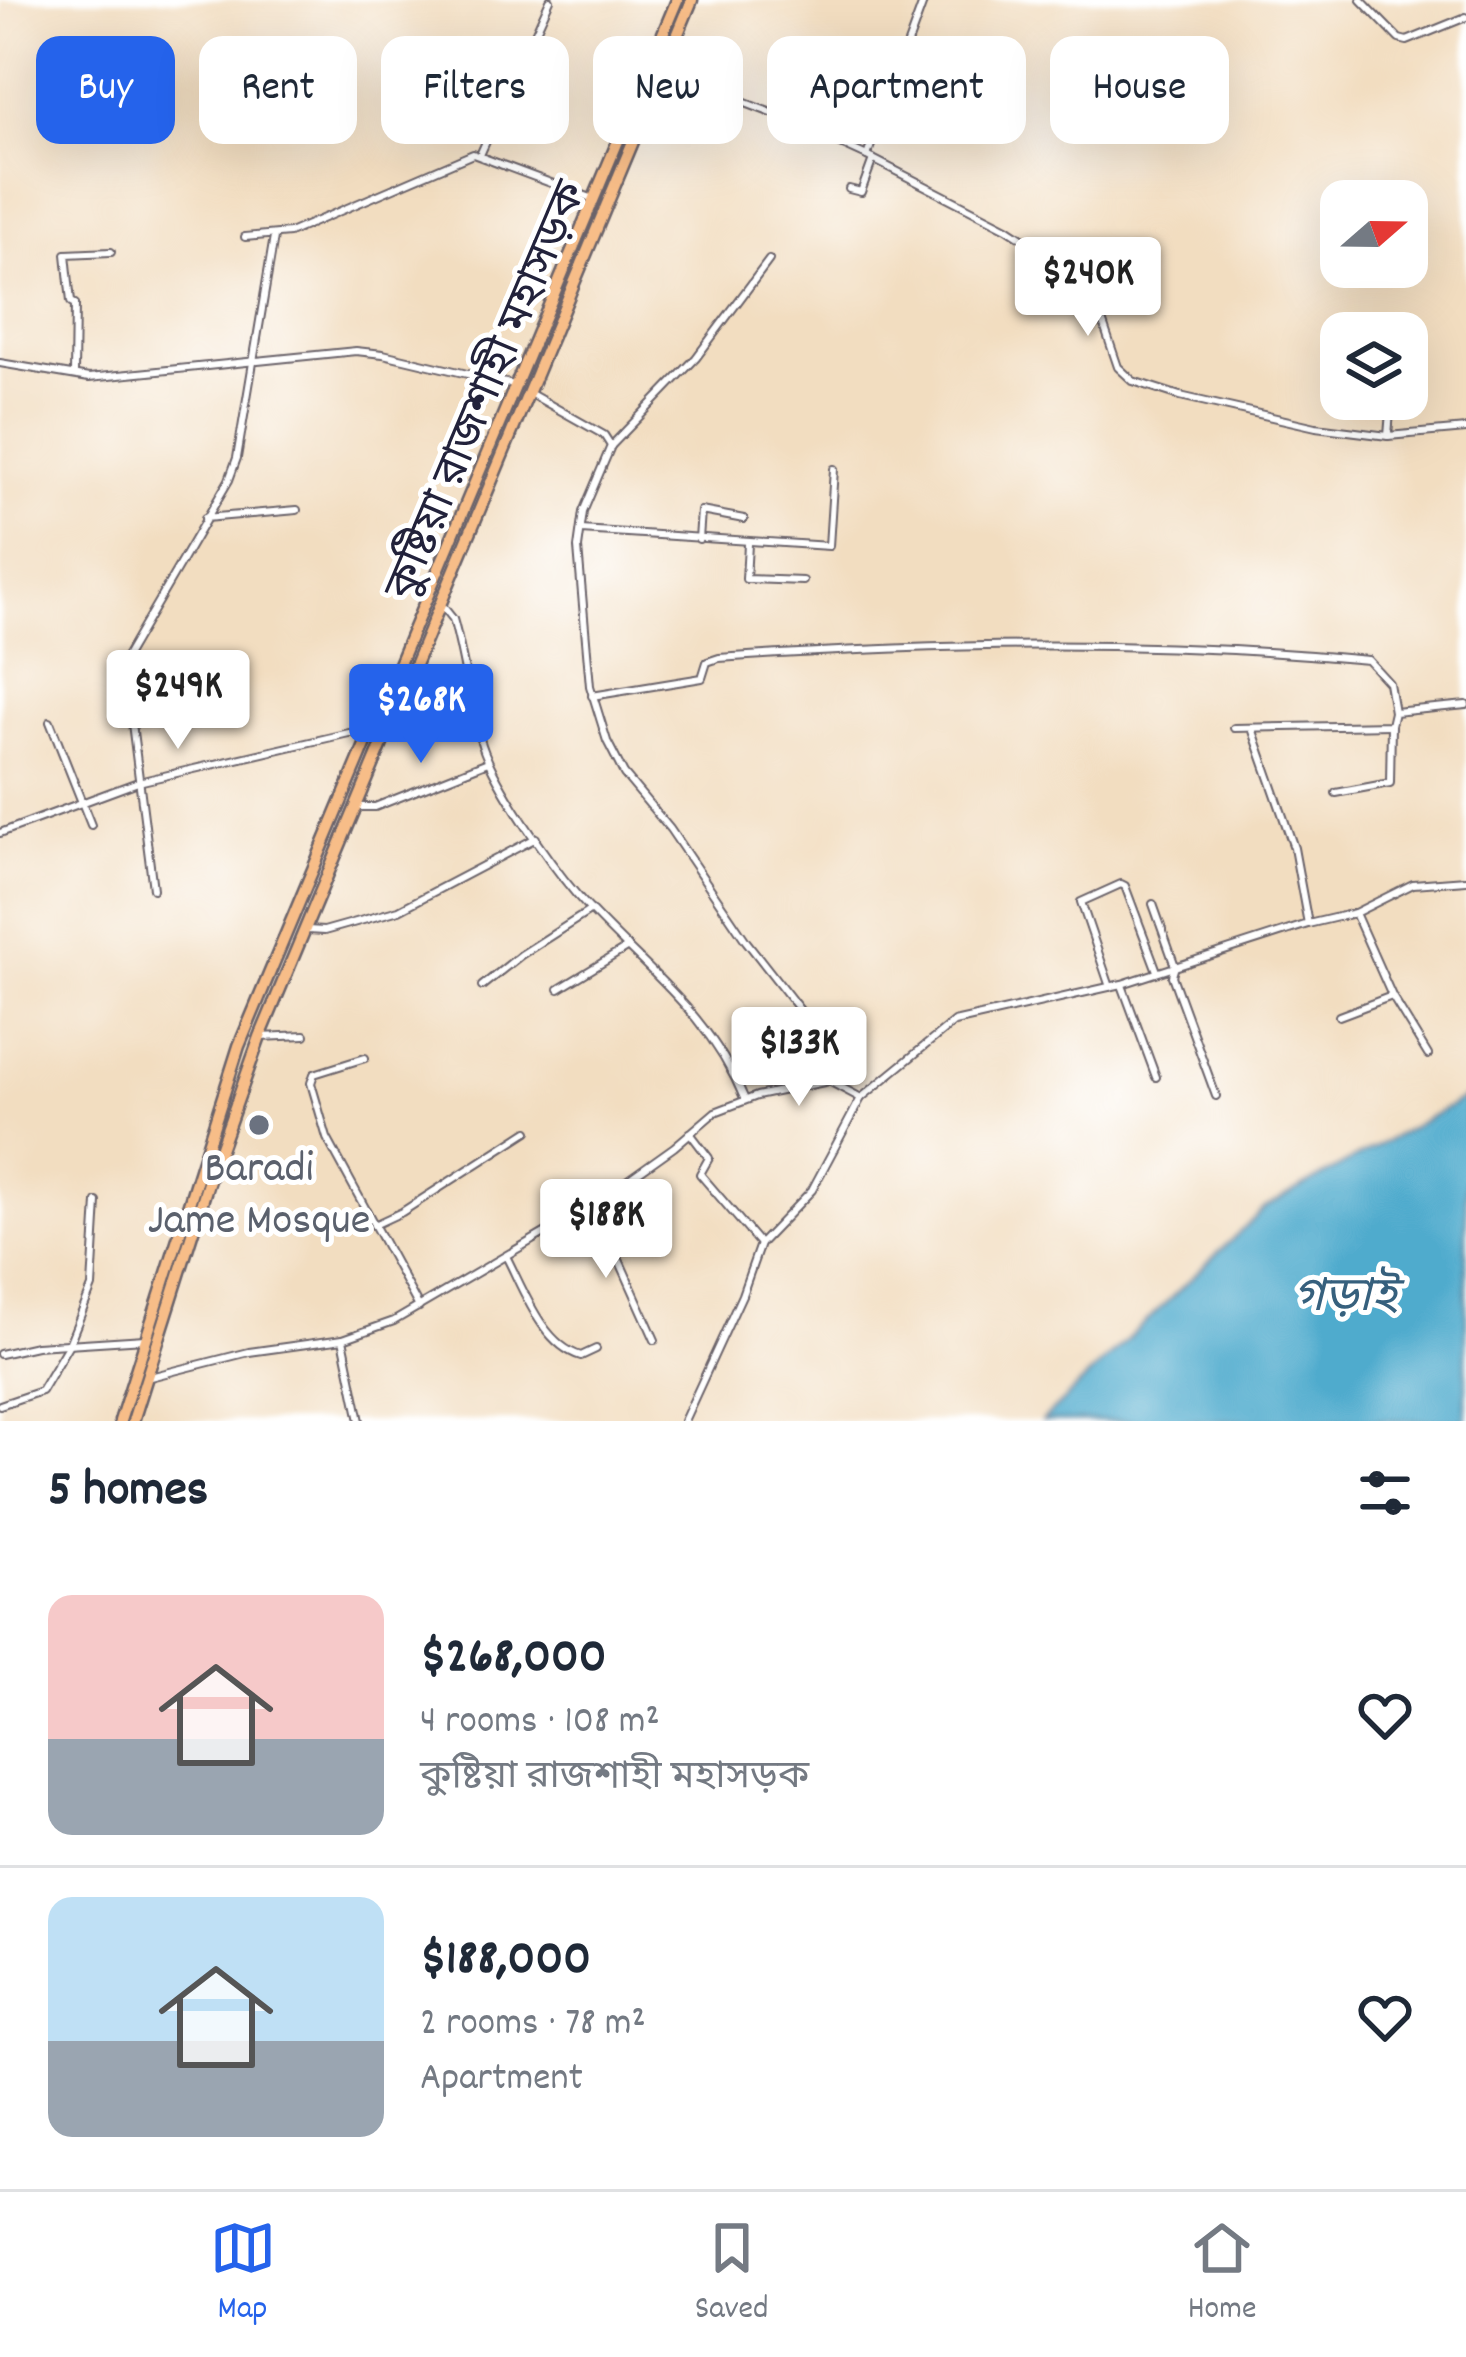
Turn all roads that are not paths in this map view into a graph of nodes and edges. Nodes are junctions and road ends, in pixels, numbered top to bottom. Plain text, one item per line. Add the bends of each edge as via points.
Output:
1 (550, 0) edge
2 (677, 0) edge
3 (692, 0) edge
4 (925, 0) edge
5 (1361, 0) edge
6 (1466, 17) edge
7 (676, 20) junction
8 (672, 36) edge
9 (743, 102) edge
10 (631, 144) edge
11 (480, 155) junction
12 (870, 157) junction
13 (849, 189) dead end
14 (594, 200) junction
15 (245, 237) dead end
16 (274, 237) junction
17 (111, 252) dead end
18 (769, 260) dead end
19 (534, 357) junction
20 (256, 361) junction
21 (0, 363) edge
22 (74, 374) junction
23 (514, 385) junction
24 (527, 392) junction
25 (1389, 420) edge
26 (1466, 429) edge
27 (1388, 436) junction
28 (610, 446) junction
29 (834, 469) dead end
30 (297, 510) dead end
31 (205, 518) junction
32 (744, 519) dead end
33 (581, 530) junction
34 (699, 539) junction
35 (748, 544) junction
36 (803, 581) dead end
37 (441, 604) junction
38 (592, 696) junction
39 (1466, 705) edge
40 (1394, 712) junction
41 (50, 722) dead end
42 (1391, 725) junction
43 (1234, 728) dead end
44 (1252, 728) junction
45 (369, 733) junction
46 (488, 762) junction
47 (354, 766) junction
48 (368, 772) junction
49 (138, 782) junction
50 (1336, 793) dead end
51 (81, 800) junction
52 (354, 805) junction
53 (91, 825) dead end
54 (0, 833) edge
55 (536, 838) junction
56 (1466, 880) edge
57 (153, 889) dead end
58 (1153, 904) dead end
59 (591, 910) junction
60 (1355, 913) junction
61 (1308, 924) junction
62 (303, 930) junction
63 (628, 947) junction
64 (1174, 966) junction
65 (1158, 973) junction
66 (1122, 984) junction
67 (482, 986) dead end
68 (1110, 987) junction
69 (559, 988) dead end
70 (1392, 996) junction
71 (1339, 1016) dead end
72 (305, 1035) dead end
73 (260, 1037) junction
74 (239, 1046) junction
75 (254, 1054) junction
76 (1428, 1054) dead end
77 (365, 1058) dead end
78 (1156, 1077) dead end
79 (840, 1084) junction
80 (1216, 1096) dead end
81 (861, 1098) junction
82 (745, 1100) junction
83 (528, 1131) dead end
84 (690, 1133) junction
85 (97, 1202) dead end
86 (594, 1204) junction
87 (374, 1225) junction
88 (760, 1244) junction
89 (507, 1258) junction
90 (165, 1298) junction
91 (419, 1307) junction
92 (145, 1339) junction
93 (343, 1339) junction
94 (656, 1340) dead end
95 (69, 1344) junction
96 (596, 1349) dead end
97 (1, 1351) edge
98 (146, 1377) junction
99 (0, 1405) edge
100 (120, 1421) edge
101 (133, 1421) edge
102 (360, 1421) edge
103 (684, 1421) edge

1 - 11 street
2 - 7 highway, কুষ্টিয়া রাজশাহী মহাসড়ক
3 - 7 highway, কুষ্টিয়া রাজশাহী মহাসড়ক
4 - 12 street
5 - 6 street via 1407,41
7 - 8 highway, কুষ্টিয়া রাজশাহী মহাসড়ক
7 - 14 highway, কুষ্টিয়া রাজশাহী মহাসড়ক
9 - 12 street
10 - 19 highway, কুষ্টিয়া রাজশাহী মহাসড়ক
11 - 14 street
11 - 16 street
12 - 13 street via 860,191
12 - 27 street via 1065,266 1093,292 1125,376 1266,416
14 - 19 highway, কুষ্টিয়া রাজশাহী মহাসড়ক
15 - 16 street
16 - 20 street
17 - 22 street via 66,254
18 - 28 street via 696,358
19 - 23 highway, কুষ্টিয়া রাজশাহী মহাসড়ক
19 - 24 highway, কুষ্টিয়া রাজশাহী মহাসড়ক
20 - 22 street
20 - 23 street via 383,354
20 - 31 street via 237,458
21 - 22 street
23 - 45 highway, কুষ্টিয়া রাজশাহী মহাসড়ক
24 - 28 street
24 - 37 highway, কুষ্টিয়া রাজশাহী মহাসড়ক
25 - 27 street
26 - 27 street
28 - 33 street
29 - 35 street via 829,547
30 - 31 street
31 - 49 street via 124,660
32 - 34 street via 702,510
33 - 34 street
33 - 38 street
34 - 35 street
35 - 36 street via 746,578
37 - 46 street via 453,619
37 - 48 highway, কুষ্টিয়া রাজশাহী মহাসড়ক
38 - 40 street via 702,678 707,662 719,658 954,644 1155,645 1368,660 1389,683
38 - 79 street via 624,774 807,1019
39 - 40 street
40 - 42 street
41 - 51 street
42 - 44 street
42 - 50 street via 1390,784
43 - 44 street
44 - 61 street via 1294,848
45 - 47 highway, কুষ্টিয়া রাজশাহী মহাসড়ক
45 - 49 street
46 - 52 street via 371,808
46 - 55 street
47 - 48 highway
47 - 74 highway, কুষ্টিয়া রাজশাহী মহাসড়ক
48 - 52 highway, কুষ্টিয়া রাজশাহী মহাসড়ক
49 - 51 street
49 - 57 street
51 - 53 street
51 - 54 street
52 - 62 highway, কুষ্টিয়া রাজশাহী মহাসড়ক
55 - 59 street
55 - 62 street via 399,910
56 - 60 street via 1413,884
58 - 64 street
59 - 63 street
59 - 67 street
60 - 61 street
60 - 70 street
61 - 64 street
62 - 73 highway, কুষ্টিয়া রাজশাহী মহাসড়ক
63 - 69 street
63 - 82 street via 711,1034
64 - 65 street
64 - 80 street
65 - 66 street
65 - 68 street via 1120,884 1082,902
66 - 68 street
66 - 78 street
68 - 81 street via 954,1022
70 - 71 street
70 - 76 street
72 - 73 street
73 - 75 highway, কুষ্টিয়া রাজশাহী মহাসড়ক
74 - 75 highway
74 - 90 highway, কুষ্টিয়া রাজশাহী মহাসড়ক
75 - 90 highway, কুষ্টিয়া রাজশাহী মহাসড়ক
77 - 87 street via 314,1074 310,1083 324,1129
79 - 81 street
79 - 82 street
81 - 88 street via 812,1190
82 - 84 street
83 - 87 street
84 - 86 street
84 - 88 street via 710,1158 700,1174
85 - 95 street via 92,1287
86 - 89 street
86 - 94 street
87 - 91 street
88 - 103 street
89 - 91 street
89 - 96 street via 561,1346 575,1355
90 - 92 highway, কুষ্টিয়া রাজশাহী মহাসড়ক
90 - 98 highway, কুষ্টিয়া রাজশাহী মহাসড়ক
91 - 93 street
92 - 95 street
92 - 100 highway, কুষ্টিয়া রাজশাহী মহাসড়ক
93 - 98 street
93 - 102 street
95 - 97 street
95 - 99 street via 41,1390
98 - 101 highway, কুষ্টিয়া রাজশাহী মহাসড়ক

